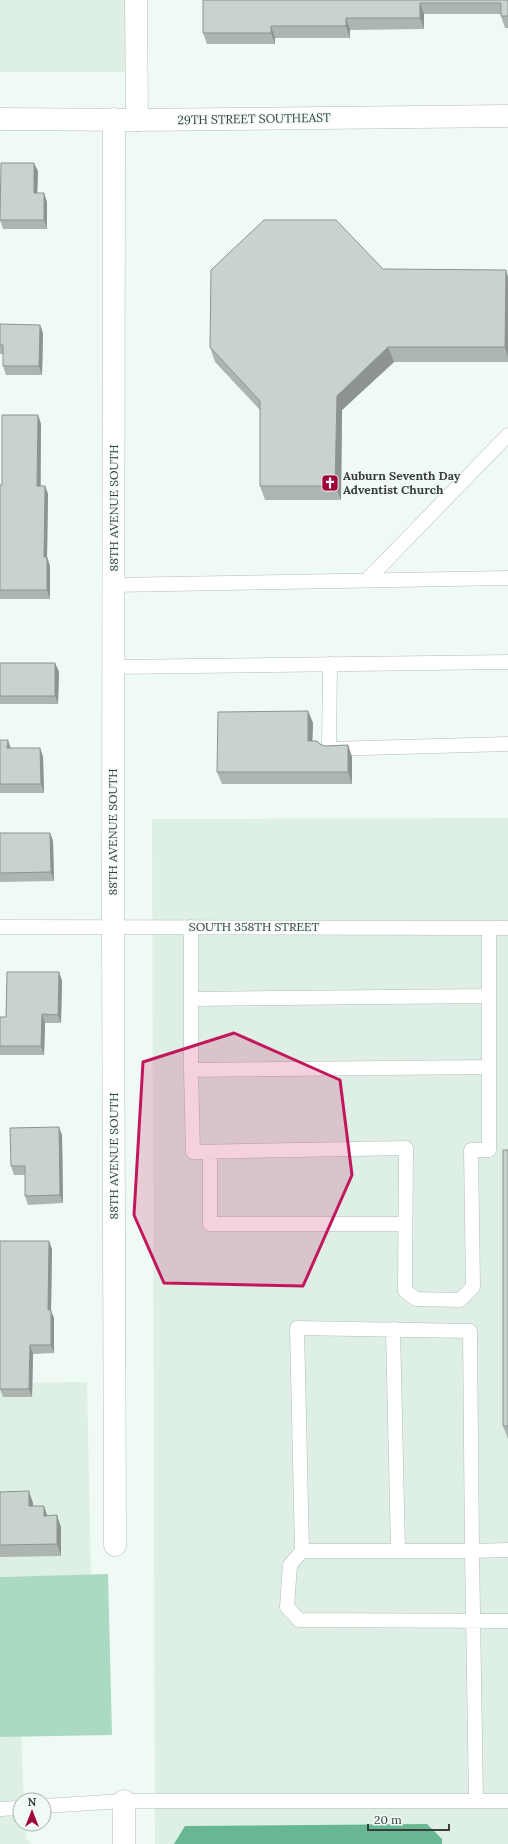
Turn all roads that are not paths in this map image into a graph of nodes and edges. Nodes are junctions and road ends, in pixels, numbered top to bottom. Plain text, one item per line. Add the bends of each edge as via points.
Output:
1 (136, 0) edge
2 (508, 116) edge
3 (0, 119) edge
4 (114, 119) junction
5 (137, 120) junction
6 (508, 435) edge
7 (508, 578) edge
8 (367, 580) junction
9 (114, 585) junction
10 (508, 662) edge
11 (330, 664) junction
12 (113, 667) junction
13 (508, 744) edge
14 (113, 926) junction
15 (0, 927) edge
16 (191, 927) junction
17 (489, 928) junction
18 (508, 928) edge
19 (489, 996) junction
20 (191, 999) junction
21 (489, 1067) junction
22 (191, 1070) junction
23 (210, 1152) junction
24 (404, 1224) junction
25 (393, 1329) junction
26 (115, 1545) dead end
27 (398, 1550) junction
28 (472, 1550) junction
29 (508, 1550) edge
30 (302, 1551) junction
31 (474, 1620) junction
32 (508, 1620) edge
33 (124, 1801) junction
34 (476, 1801) junction
35 (508, 1802) edge
36 (52, 1806) edge
37 (12, 1808) edge
38 (0, 1809) edge
39 (124, 1844) edge

1 - 5 street
2 - 5 street, 29TH STREET SOUTHEAST
3 - 4 street, 29TH STREET SOUTHEAST
4 - 5 street, 29TH STREET SOUTHEAST
4 - 9 street, 88TH AVENUE SOUTH
6 - 8 lane
7 - 8 lane
8 - 9 lane
9 - 12 street, 88TH AVENUE SOUTH
10 - 11 lane
11 - 12 lane
11 - 13 lane via 329,749
12 - 14 street, 88TH AVENUE SOUTH
14 - 15 lane, SOUTH 358TH STREET
14 - 16 lane, SOUTH 358TH STREET
14 - 26 street, 88TH AVENUE SOUTH
16 - 17 lane, SOUTH 358TH STREET
16 - 20 lane
17 - 18 lane, SOUTH 358TH STREET
17 - 19 lane
19 - 20 lane
19 - 21 lane
20 - 22 lane
21 - 22 lane
21 - 24 lane via 489,1150 471,1150 473,1287 460,1300 416,1299 405,1291
22 - 23 lane via 193,1152
23 - 24 lane via 210,1224
23 - 24 lane via 406,1148
25 - 27 lane
25 - 28 lane via 470,1331
25 - 30 lane via 297,1328
27 - 28 lane
27 - 30 lane
28 - 29 lane
28 - 31 lane
30 - 31 lane via 290,1565 287,1607 299,1620
31 - 32 lane
31 - 34 lane
33 - 34 lane
33 - 36 lane
33 - 39 street
34 - 35 lane
37 - 38 lane

